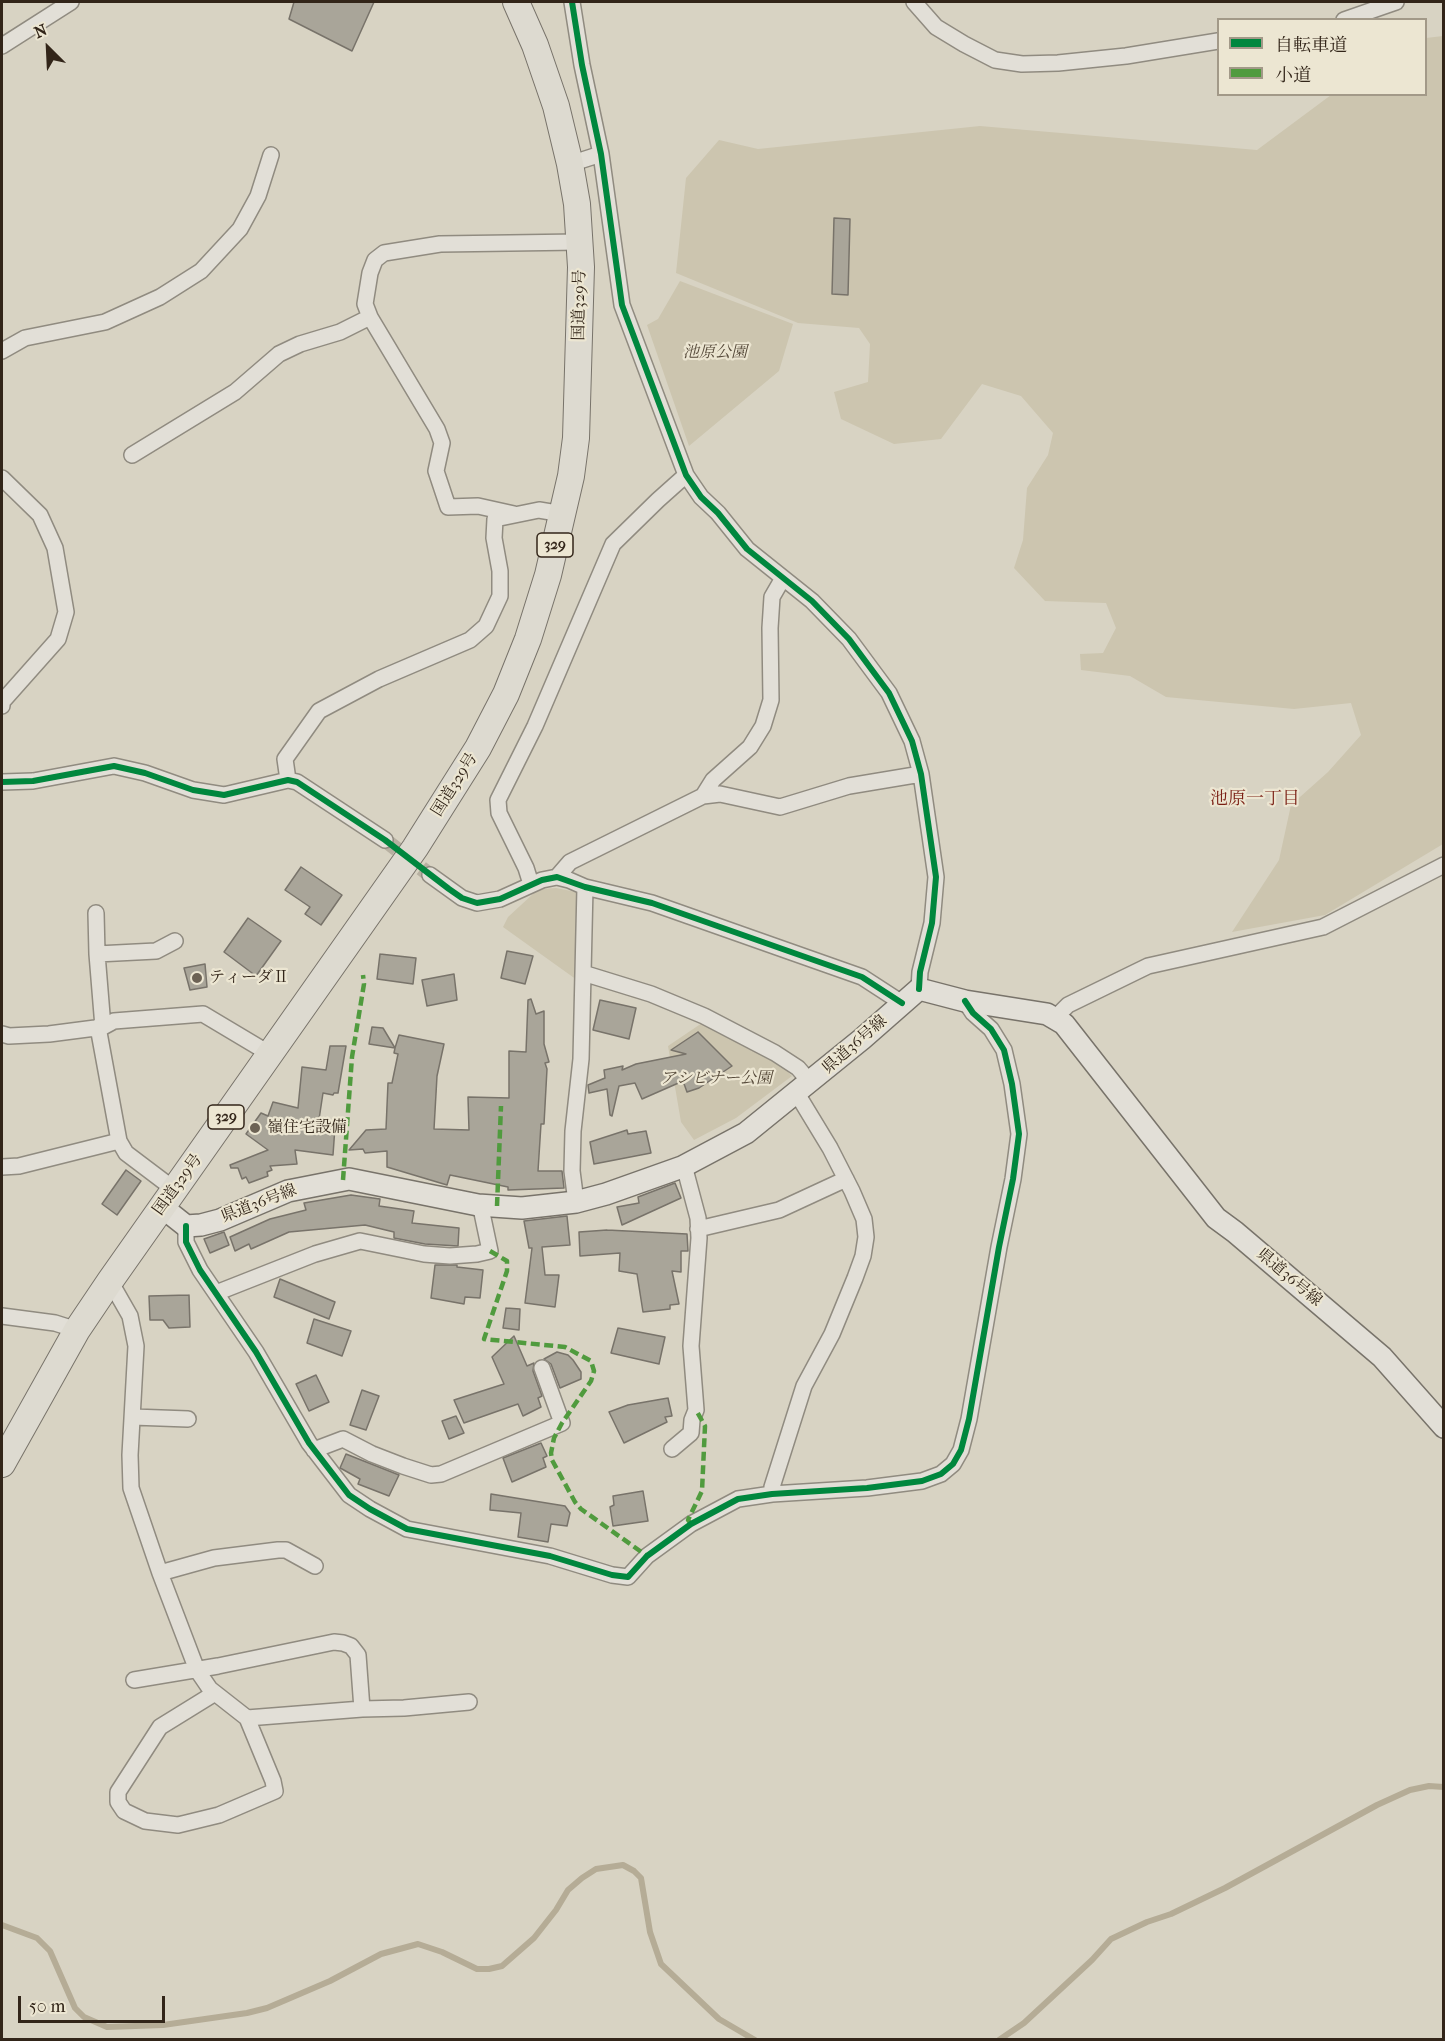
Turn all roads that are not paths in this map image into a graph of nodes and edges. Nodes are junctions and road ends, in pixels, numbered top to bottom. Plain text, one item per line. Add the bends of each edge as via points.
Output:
1 (71, 2) edge
2 (516, 2) edge
3 (572, 2) edge
4 (914, 2) edge
5 (1396, 2) edge
6 (1350, 18) edge
7 (1217, 41) edge
8 (2, 46) edge
9 (601, 154) junction
10 (271, 155) dead end
11 (570, 164) junction
12 (579, 242) junction
13 (370, 317) junction
14 (2, 351) edge
15 (132, 455) dead end
16 (686, 475) junction
17 (2, 478) edge
18 (514, 514) junction
19 (562, 514) junction
20 (783, 578) junction
21 (2, 706) edge
22 (921, 774) junction
23 (288, 780) junction
24 (2, 782) edge
25 (703, 795) junction
26 (385, 840) tunnel mouth
27 (1443, 865) edge
28 (430, 875) tunnel mouth
29 (557, 877) junction
30 (531, 884) junction
31 (585, 887) junction
32 (96, 913) dead end
33 (175, 941) dead end
34 (97, 954) junction
35 (583, 973) junction
36 (920, 990) junction
37 (965, 1001) junction
38 (902, 1003) junction
39 (1056, 1018) junction
40 (100, 1027) junction
41 (2, 1034) edge
42 (270, 1054) junction
43 (803, 1087) junction
44 (119, 1141) junction
45 (2, 1167) edge
46 (682, 1167) junction
47 (846, 1179) junction
48 (168, 1199) junction
49 (576, 1202) junction
50 (478, 1204) junction
51 (186, 1226) junction
52 (698, 1229) junction
53 (110, 1281) junction
54 (216, 1293) junction
55 (2, 1316) edge
56 (77, 1330) junction
57 (542, 1368) dead end
58 (133, 1417) junction
59 (188, 1419) dead end
60 (1443, 1427) edge
61 (672, 1449) dead end
62 (314, 1450) junction
63 (2, 1464) edge
64 (772, 1494) junction
65 (315, 1566) dead end
66 (160, 1573) junction
67 (197, 1670) junction
68 (134, 1680) dead end
69 (215, 1693) junction
70 (469, 1702) dead end
71 (362, 1709) junction
72 (247, 1718) junction

1 - 8 street
2 - 11 highway, 国道329号 / 329 via 556,106
3 - 9 street
4 - 7 street via 936,27 964,44 995,60 1022,64 1126,56
5 - 6 street
9 - 11 street
9 - 16 street via 622,305
10 - 14 street via 258,196 240,229 201,271 160,297 105,322 25,338
11 - 12 highway, 国道329号 / 329
12 - 13 street via 440,244 384,253 375,260 370,273 365,304
12 - 19 highway, 国道329号 / 329 via 576,438
13 - 15 street via 279,354 235,392
13 - 18 street via 442,442 436,471 448,507 478,506
16 - 20 street via 747,549
16 - 30 street via 613,544 535,726 498,800 499,813
17 - 21 street via 40,515 55,548 66,612 58,639
18 - 19 street via 539,510
18 - 23 street via 495,519 500,596 486,626 470,640 387,675 319,711 285,759
19 - 42 highway, 国道329号 / 329 via 528,639 478,748 415,848
20 - 22 street via 849,639 889,693 912,741
20 - 25 street via 772,597 771,700 763,726 750,747 713,780
22 - 25 street via 849,786 780,807 720,794
22 - 36 street via 936,877
23 - 24 street via 224,795 193,790 114,766 33,781
23 - 26 street via 297,782
25 - 29 street via 570,862
27 - 39 street via 1323,927 1148,966 1068,1005
28 - 30 street via 462,898 477,903 500,899
29 - 30 street
29 - 31 street
31 - 35 street
31 - 38 street via 652,903 862,977
32 - 34 street
33 - 34 street via 156,951
34 - 40 street
35 - 43 street via 660,997 704,1016 798,1068
35 - 49 street via 581,1059 573,1131
36 - 37 main road
36 - 38 main road, 県道36号線
37 - 39 main road
37 - 64 street via 1004,1050 1019,1134 961,1450 941,1474 922,1481
38 - 43 main road, 県道36号線
39 - 60 main road, 県道36号線 via 1216,1218 1382,1357
40 - 41 street
40 - 42 street via 114,1021 203,1014
40 - 44 street
42 - 48 highway, 国道329号 / 329
43 - 46 main road, 県道36号線 via 746,1133
43 - 47 street
44 - 45 street
44 - 48 street
46 - 49 main road, 県道36号線
46 - 52 street
47 - 52 street via 779,1210
47 - 64 street via 864,1219 863,1256 832,1334 804,1386
48 - 51 main road
48 - 53 highway, 国道329号 / 329
49 - 50 main road, 県道36号線 via 522,1208
50 - 51 main road, 県道36号線 via 349,1179 288,1191 220,1220
50 - 54 street via 490,1251 423,1254 360,1241 315,1254
51 - 54 street via 190,1251
52 - 61 street via 691,1346 696,1410 691,1433
53 - 56 highway, 国道329号 / 329
53 - 58 street via 130,1316 136,1346
54 - 62 street
55 - 56 street
56 - 63 highway, 国道329号 / 329
57 - 62 street via 562,1423 441,1474 431,1475 403,1466 343,1439
58 - 59 street
58 - 66 street via 131,1488
62 - 64 street via 349,1495 408,1529 550,1556 628,1578 647,1556 691,1524 738,1499
65 - 66 street via 286,1550 278,1550 214,1558
66 - 67 street
67 - 68 street
67 - 69 street
67 - 71 street via 343,1643 358,1655
69 - 72 street
69 - 72 street via 160,1727 118,1792 118,1802 124,1810 146,1821 178,1825 219,1815 275,1791
70 - 71 street
71 - 72 street

